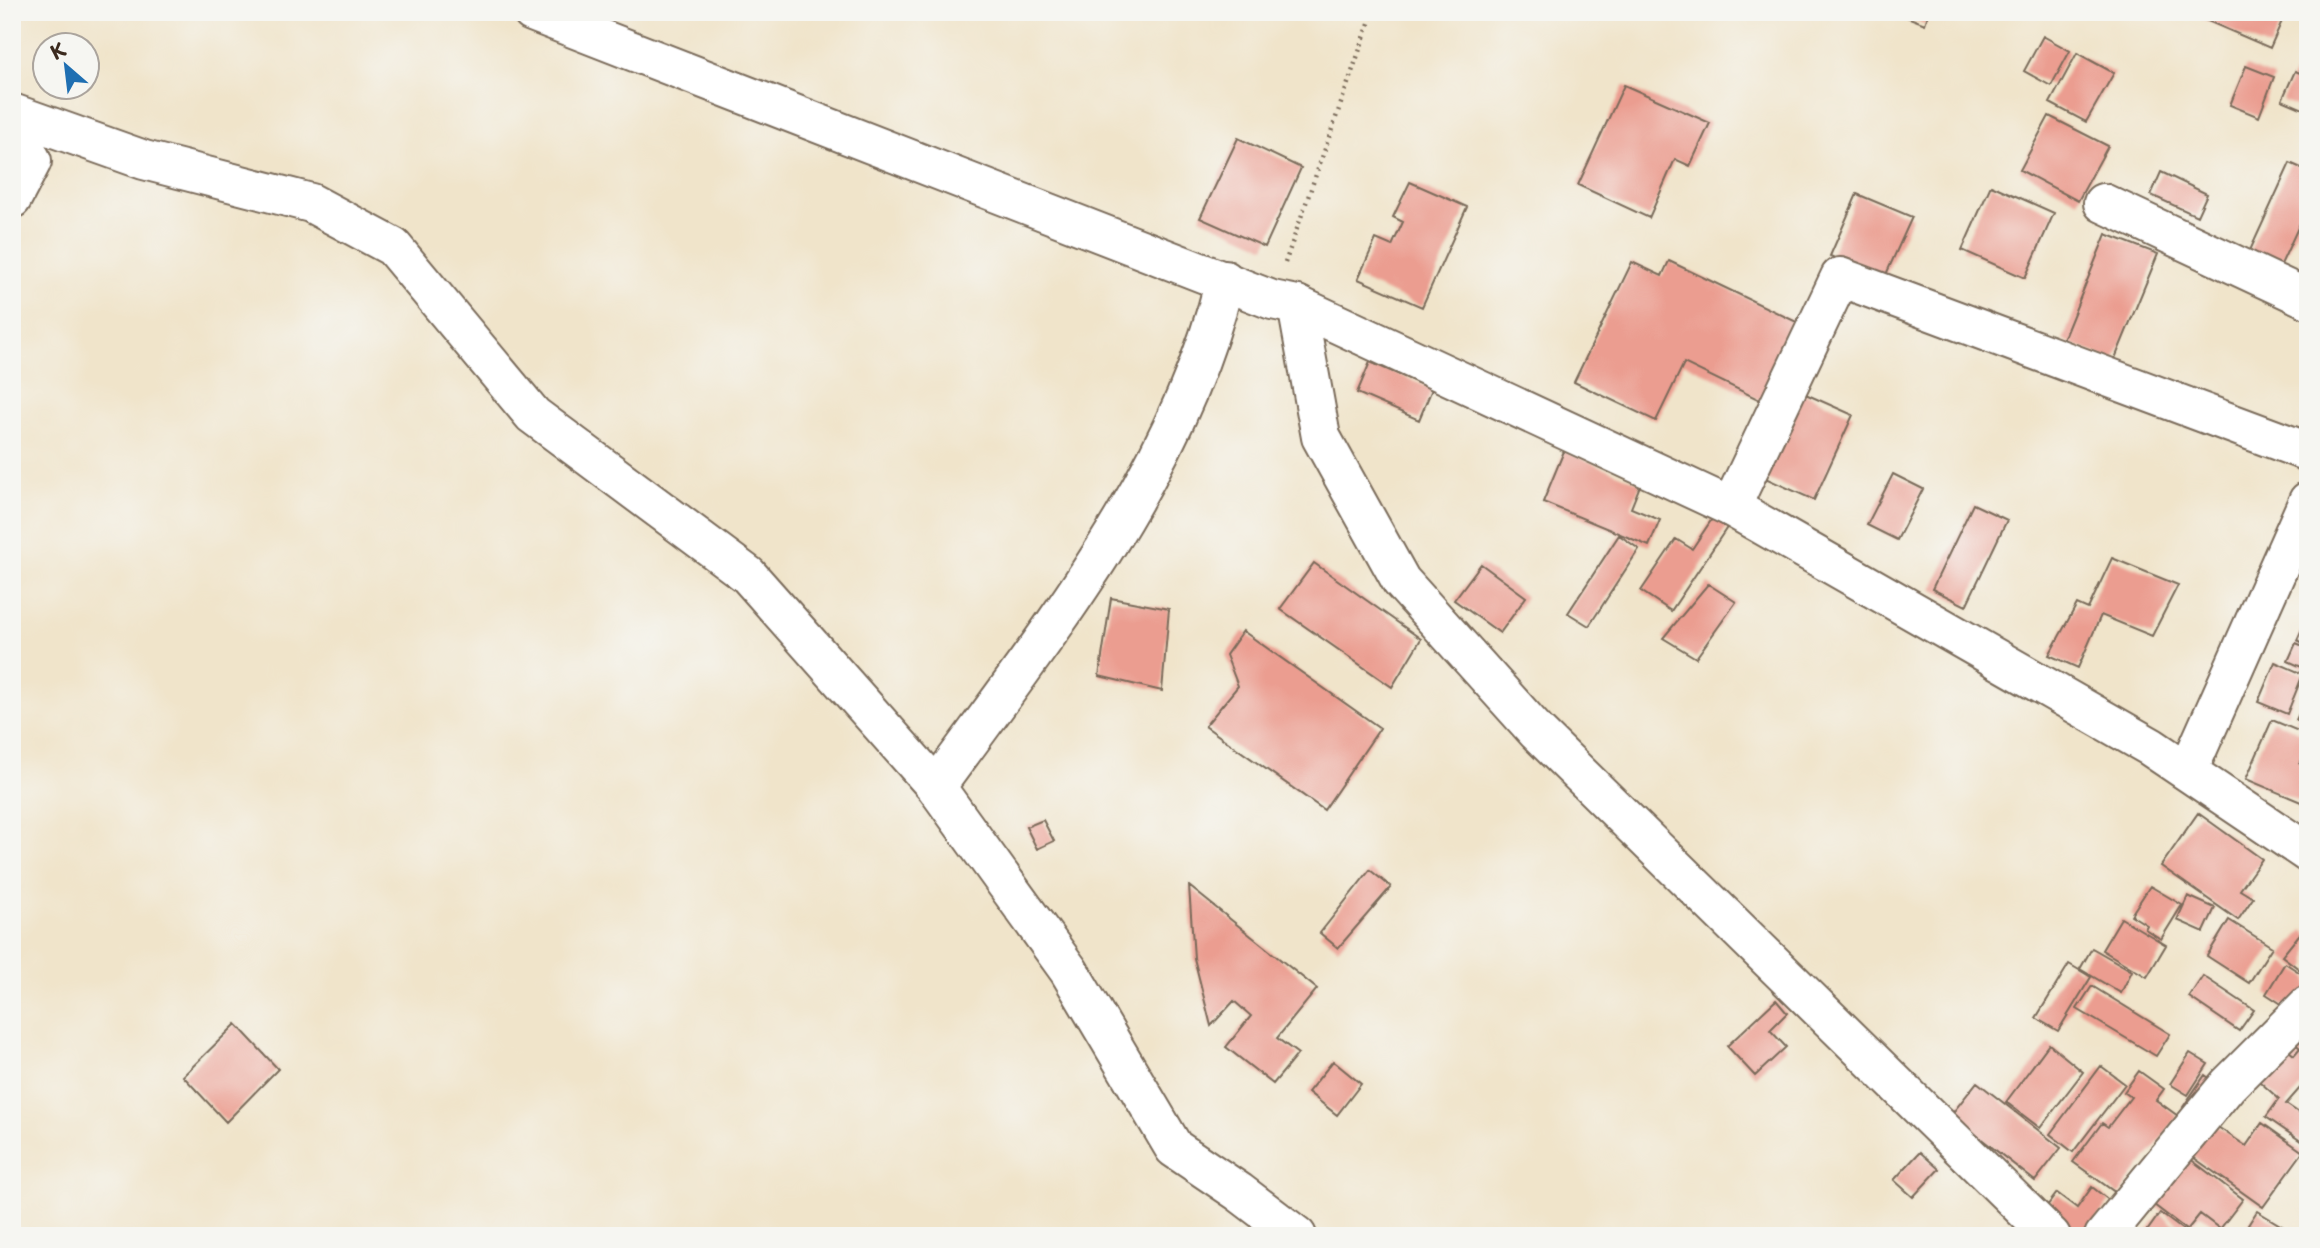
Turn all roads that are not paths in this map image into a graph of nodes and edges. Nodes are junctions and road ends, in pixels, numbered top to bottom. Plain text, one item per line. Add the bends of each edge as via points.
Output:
1 (532, 12) edge
2 (12, 113) edge
3 (12, 121) edge
4 (12, 199) edge
5 (2103, 203) dead end
6 (1225, 281) junction
7 (2308, 299) edge
8 (1284, 302) junction
9 (2308, 452) edge
10 (2308, 501) edge
11 (1731, 506) junction
12 (2188, 771) junction
13 (936, 787) junction
14 (2308, 853) edge
15 (2308, 1005) edge
16 (1297, 1236) edge
17 (2051, 1236) edge
18 (2104, 1236) edge

1 - 6 street
2 - 13 street via 144,160 311,202 393,247 533,415 748,575
3 - 4 street via 32,161
5 - 7 street
6 - 8 street
6 - 13 street via 1211,337 1175,425 1131,510
8 - 11 street
8 - 17 street via 1321,437 1401,580 1537,732
9 - 11 street via 1840,276
10 - 12 street
11 - 12 street
12 - 14 street
13 - 16 street via 1069,971 1174,1148
15 - 18 street via 2228,1085

